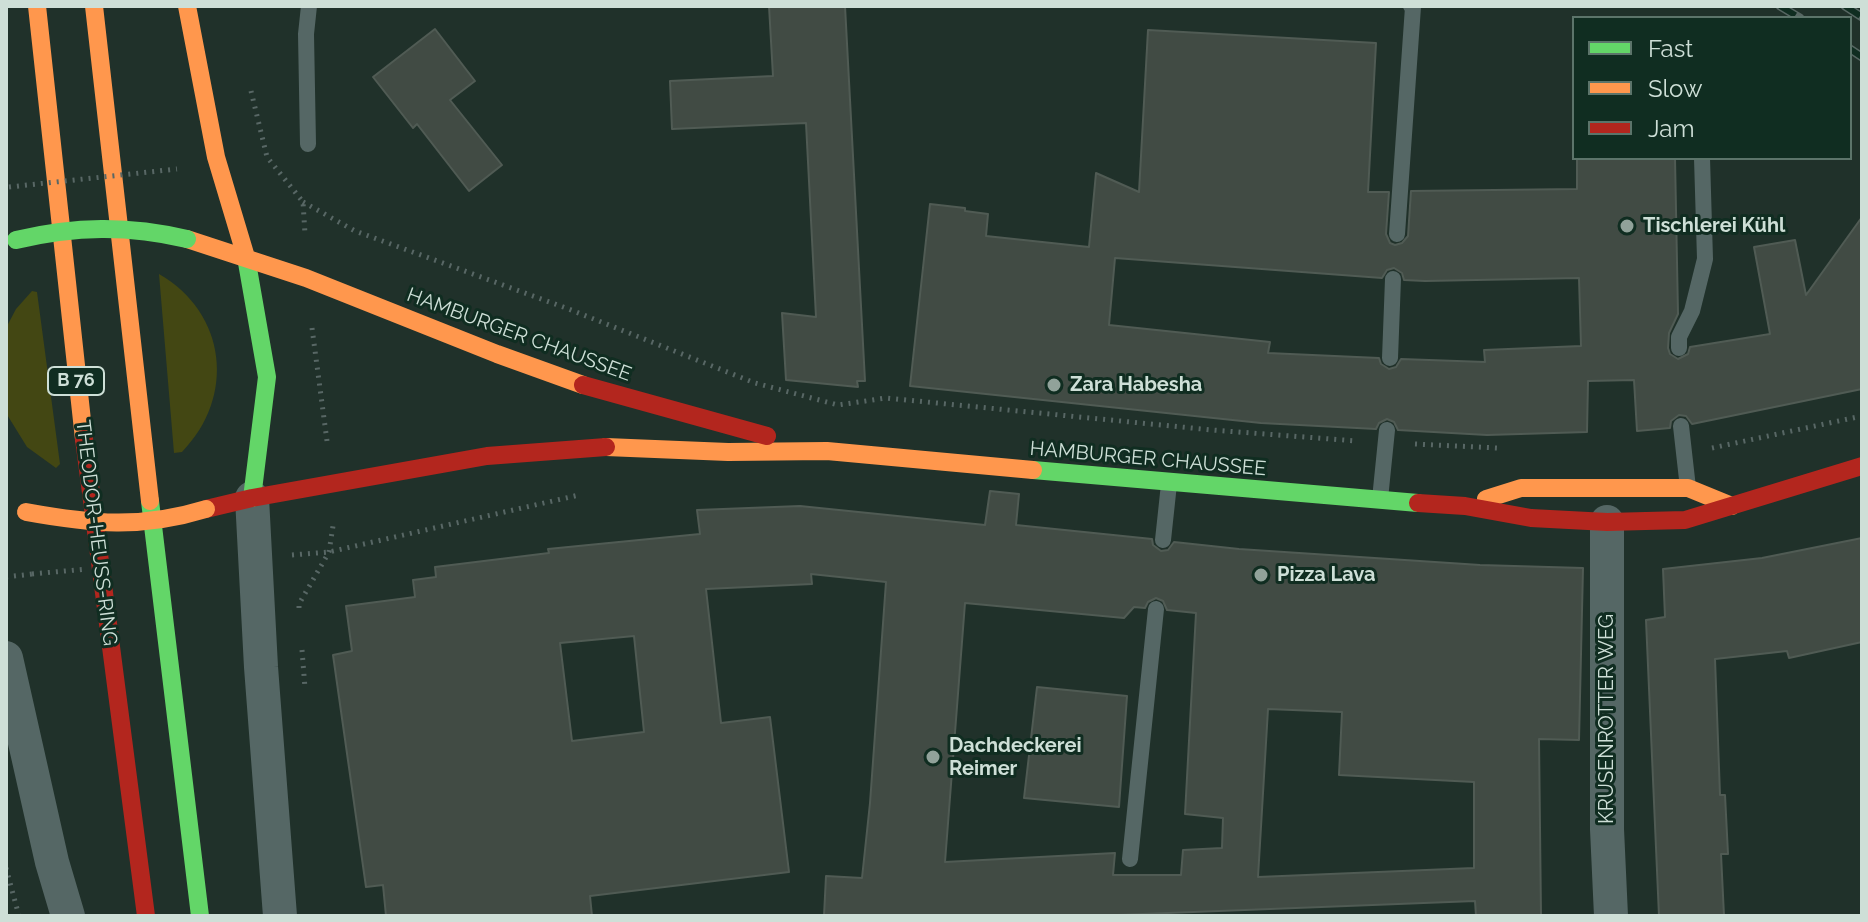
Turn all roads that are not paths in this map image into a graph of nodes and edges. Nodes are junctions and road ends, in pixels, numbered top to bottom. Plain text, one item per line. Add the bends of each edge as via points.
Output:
1 (37, 6) edge
2 (94, 6) edge
3 (187, 6) edge
4 (309, 6) edge
5 (1411, 6) edge
6 (308, 144) dead end
7 (1702, 160) edge
8 (1397, 234) dead end
9 (11, 242) edge
10 (246, 257) junction
11 (1393, 279) dead end
12 (1679, 348) dead end
13 (1390, 358) dead end
14 (1681, 426) dead end
15 (1386, 436) road end
16 (827, 451) junction
17 (1862, 466) edge
18 (1169, 482) junction
19 (1688, 488) junction
20 (252, 498) junction
21 (1380, 501) junction
22 (6, 506) edge
23 (1465, 506) junction
24 (1732, 506) junction
25 (1607, 522) junction
26 (1163, 540) dead end
27 (1156, 609) dead end
28 (6, 658) edge
29 (1130, 859) dead end
30 (68, 916) edge
31 (146, 916) edge
32 (200, 916) edge
33 (280, 916) edge
34 (1611, 916) edge

1 - 31 main road, THEODOR-HEUSS-RING / B 76 via 75,368
2 - 32 main road
3 - 10 main road via 216,157
4 - 6 lane
5 - 8 lane
7 - 12 lane via 1705,259
9 - 10 main road, HAMBURGER CHAUSSEE, bridge via 52,231 127,226
10 - 16 main road, HAMBURGER CHAUSSEE via 598,390
10 - 20 main road via 267,377
11 - 13 lane
14 - 19 lane
15 - 21 lane
16 - 18 main road, HAMBURGER CHAUSSEE
16 - 20 main road, HAMBURGER CHAUSSEE via 601,447 487,456
17 - 24 main road, HAMBURGER CHAUSSEE
18 - 21 main road, HAMBURGER CHAUSSEE
18 - 26 lane
19 - 23 main road, HAMBURGER CHAUSSEE via 1521,488
19 - 24 main road, HAMBURGER CHAUSSEE
20 - 22 main road, HAMBURGER CHAUSSEE, bridge via 131,526 96,525
20 - 33 street
21 - 23 main road, HAMBURGER CHAUSSEE
23 - 25 main road, HAMBURGER CHAUSSEE via 1531,518
24 - 25 main road, HAMBURGER CHAUSSEE via 1685,520
25 - 34 street, KRUSENROTTER WEG
27 - 29 lane
28 - 30 street

